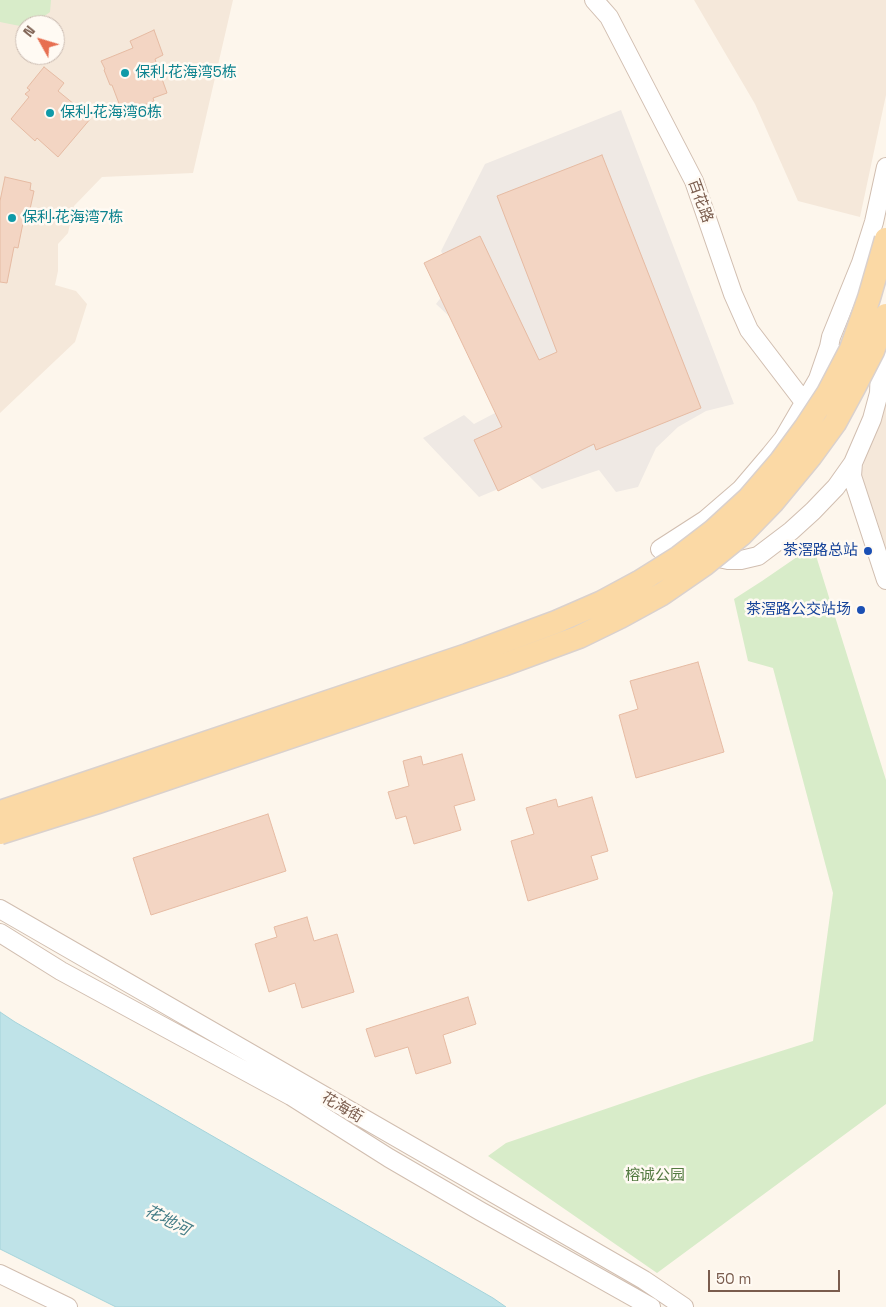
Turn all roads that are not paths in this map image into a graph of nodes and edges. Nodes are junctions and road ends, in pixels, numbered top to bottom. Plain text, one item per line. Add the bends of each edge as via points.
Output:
1 (594, 0) edge
2 (886, 167) edge
3 (886, 239) edge
4 (886, 315) edge
5 (830, 347) junction
6 (883, 361) edge
7 (804, 402) junction
8 (853, 463) junction
9 (741, 488) junction
10 (767, 549) junction
11 (886, 580) edge
12 (0, 812) edge
13 (0, 833) edge
14 (0, 909) edge
15 (0, 933) edge
16 (0, 1274) edge
17 (68, 1307) edge
18 (650, 1307) edge
19 (684, 1307) edge

1 - 7 street, 百花路 via 609,17 694,181 733,294 749,330
2 - 5 street via 874,222
3 - 12 main road, bridge via 851,349 828,393 780,462 749,498 679,557 602,602 556,622
4 - 13 main road, bridge via 855,386 835,423 811,456 741,535 662,594 578,637 503,665
5 - 6 street via 844,363 857,369 873,368
5 - 7 street via 818,379
6 - 8 street via 872,419
7 - 9 street via 783,439
8 - 10 street via 813,511
8 - 11 street via 852,476
9 - 10 street via 721,515 721,532 727,541 741,550
9 - 10 street via 705,520 660,549 728,560 758,556
14 - 19 street, 花海街 via 644,1280
15 - 18 street, 花海街 via 61,971 291,1096 472,1207
16 - 17 street

